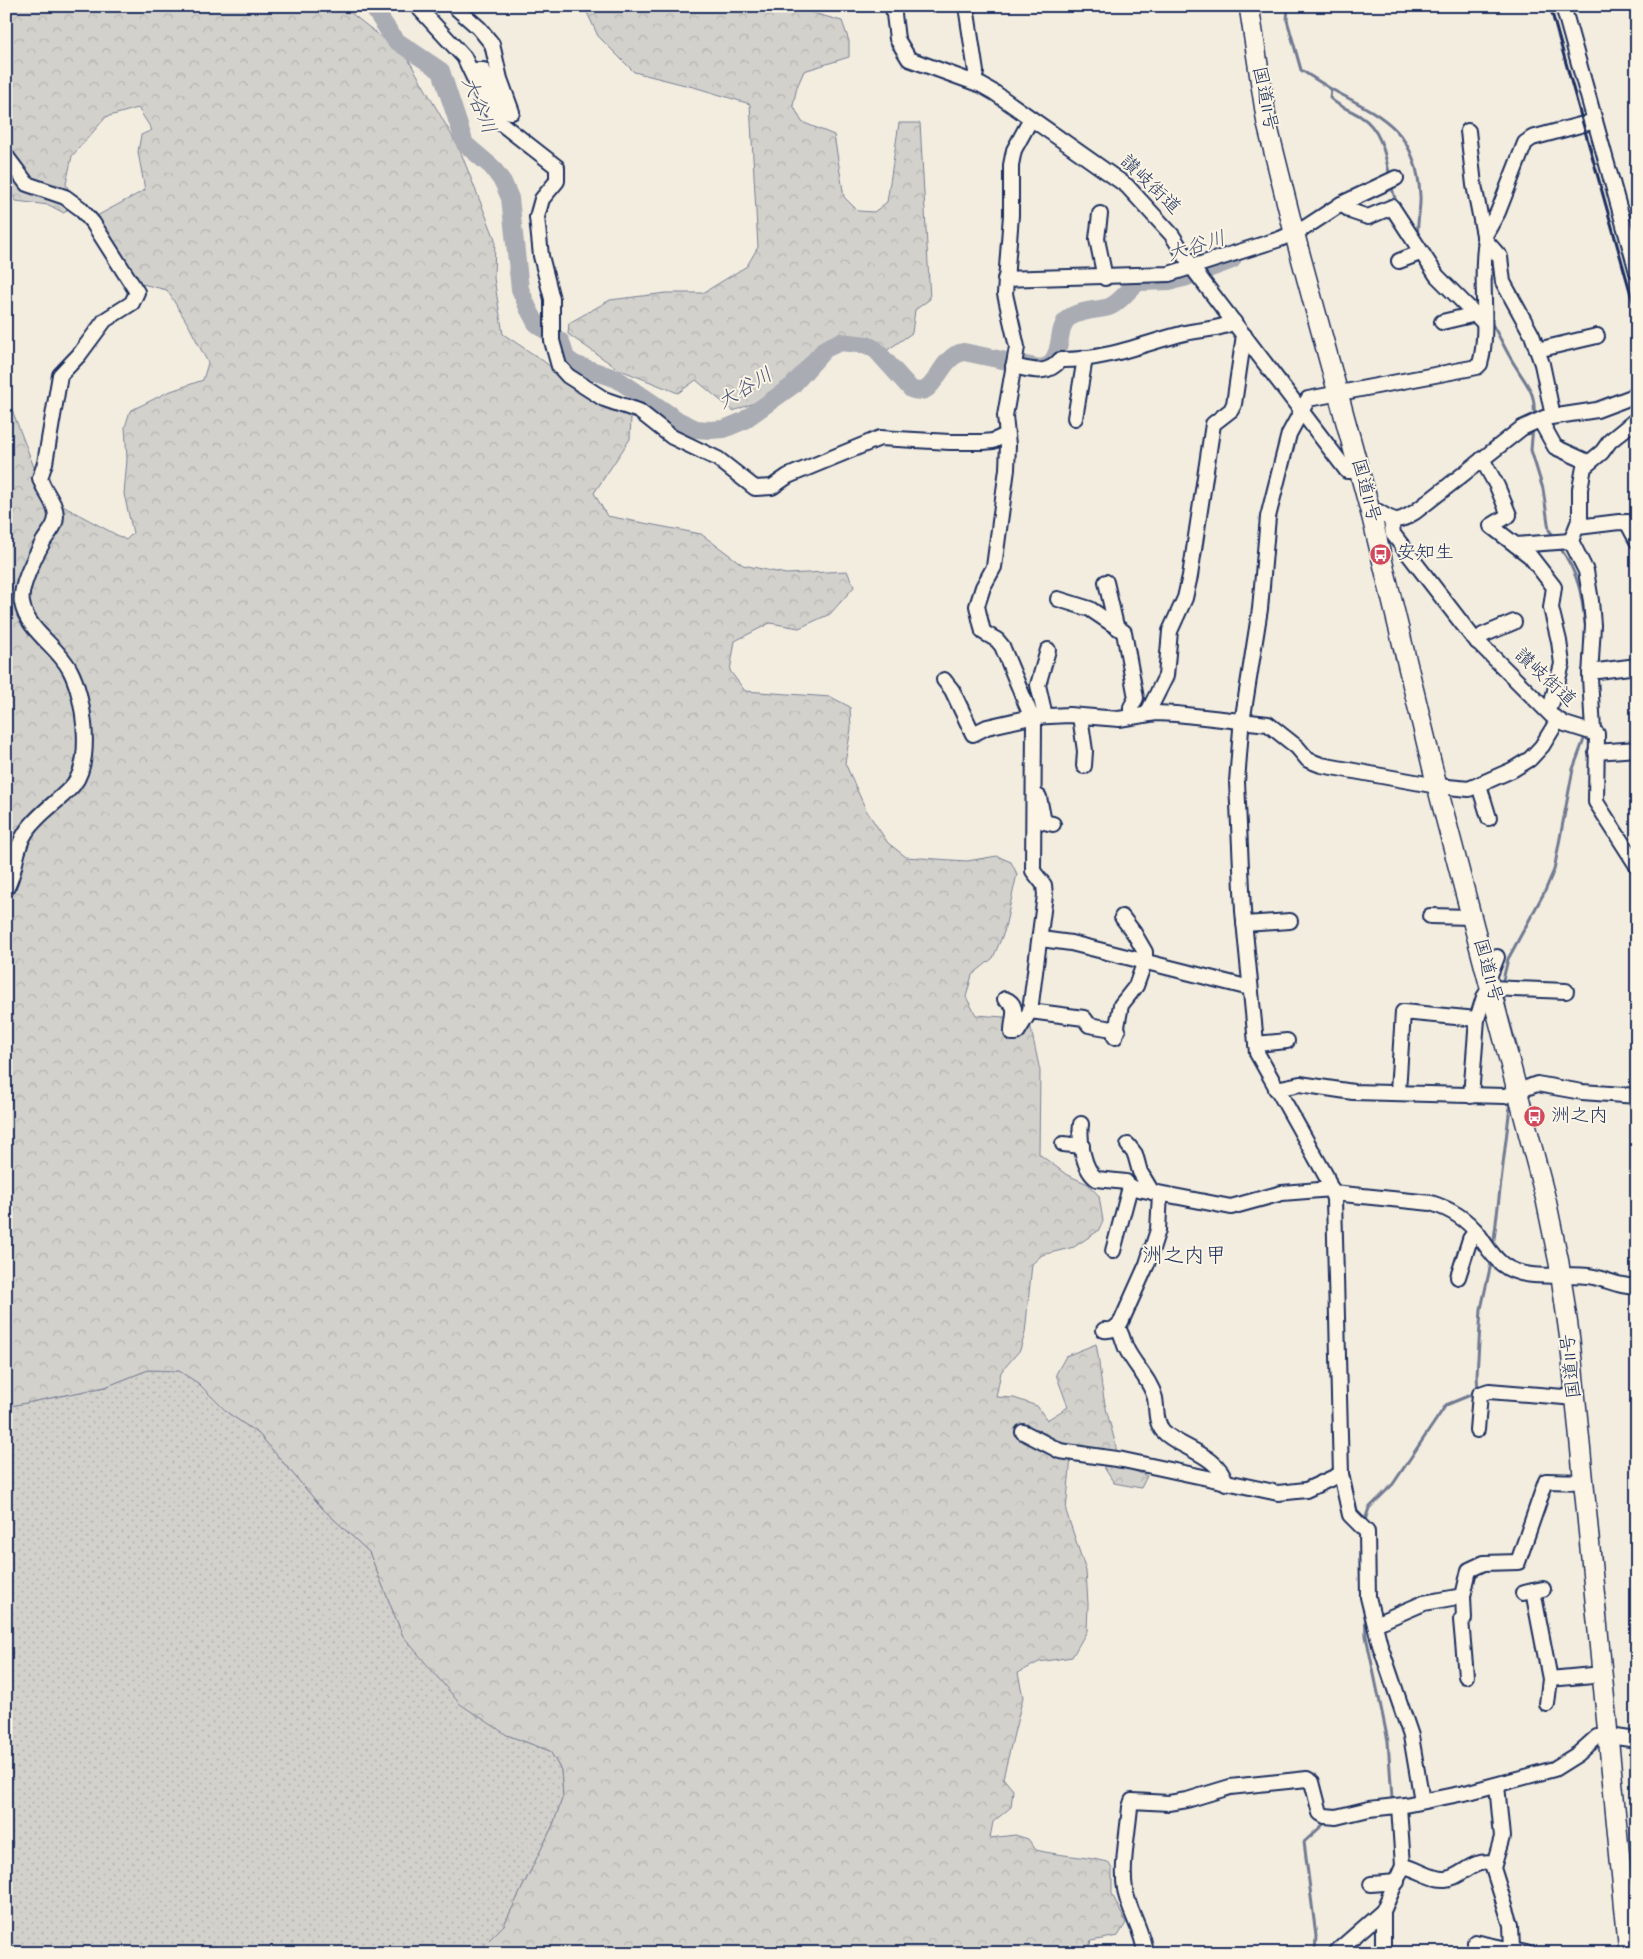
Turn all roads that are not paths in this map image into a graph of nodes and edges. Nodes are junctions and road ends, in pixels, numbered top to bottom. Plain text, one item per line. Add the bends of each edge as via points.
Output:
1 (417, 6) edge
2 (454, 6) edge
3 (893, 6) edge
4 (966, 6) edge
5 (1249, 6) edge
6 (1563, 6) edge
7 (471, 70) junction
8 (974, 82) junction
9 (1031, 119) junction
10 (1595, 121) junction
11 (1468, 131) dead end
12 (6, 156) edge
13 (1396, 178) dead end
14 (1341, 204) junction
15 (1100, 214) dead end
16 (1294, 232) junction
17 (1485, 239) junction
18 (1420, 253) junction
19 (1399, 261) dead end
20 (1196, 272) junction
21 (1637, 272) edge
22 (1105, 278) junction
23 (1006, 279) junction
24 (1480, 318) junction
25 (1234, 322) junction
26 (1442, 322) dead end
27 (1244, 335) junction
28 (1597, 336) dead end
29 (1537, 350) junction
30 (1085, 358) junction
31 (1014, 366) junction
32 (1338, 393) junction
33 (1637, 394) edge
34 (1302, 413) junction
35 (1075, 418) dead end
36 (1547, 418) junction
37 (1637, 419) edge
38 (1006, 435) junction
39 (1482, 459) junction
40 (1588, 462) junction
41 (1359, 471) junction
42 (1371, 514) junction
43 (1391, 520) junction
44 (1632, 522) edge
45 (1578, 527) junction
46 (1571, 541) junction
47 (1637, 542) edge
48 (1516, 545) junction
49 (1106, 582) dead end
50 (1058, 599) dead end
51 (1514, 622) dead end
52 (1116, 626) junction
53 (1477, 642) junction
54 (1048, 650) dead end
55 (1637, 666) edge
56 (1041, 670) junction
57 (1590, 672) junction
58 (1013, 673) junction
59 (944, 680) dead end
60 (1547, 710) junction
61 (1147, 714) junction
62 (1046, 716) junction
63 (1080, 716) junction
64 (1131, 716) junction
65 (1031, 717) junction
66 (1558, 720) junction
67 (1243, 722) junction
68 (1593, 731) junction
69 (1637, 749) edge
70 (1596, 752) junction
71 (1084, 766) dead end
72 (1479, 785) junction
73 (1437, 786) junction
74 (1034, 787) junction
75 (1488, 818) dead end
76 (1053, 824) dead end
77 (1637, 866) edge
78 (6, 889) edge
79 (1430, 916) dead end
80 (1472, 917) junction
81 (1122, 918) dead end
82 (1290, 921) dead end
83 (1244, 924) junction
84 (1041, 939) junction
85 (1497, 957) dead end
86 (1144, 962) junction
87 (1489, 984) junction
88 (1250, 988) junction
89 (1566, 991) dead end
90 (1005, 1000) dead end
91 (1030, 1011) junction
92 (1476, 1019) junction
93 (1287, 1041) dead end
94 (1256, 1044) junction
95 (1276, 1089) junction
96 (1517, 1091) junction
97 (1398, 1092) junction
98 (1471, 1096) junction
99 (1637, 1096) edge
100 (1081, 1124) dead end
101 (1063, 1144) dead end
102 (1128, 1145) dead end
103 (1082, 1146) junction
104 (1130, 1187) junction
105 (1332, 1191) junction
106 (1156, 1193) junction
107 (1476, 1232) junction
108 (1113, 1251) dead end
109 (1561, 1275) junction
110 (1458, 1277) dead end
111 (1637, 1286) edge
112 (1576, 1398) junction
113 (1477, 1430) dead end
114 (1023, 1432) dead end
115 (1341, 1474) junction
116 (1584, 1482) junction
117 (1226, 1483) junction
118 (1533, 1591) dead end
119 (1463, 1596) junction
120 (1375, 1624) junction
121 (1603, 1674) junction
122 (1466, 1676) dead end
123 (1550, 1679) junction
124 (1546, 1704) dead end
125 (1609, 1736) junction
126 (1637, 1740) edge
127 (1497, 1785) junction
128 (1422, 1801) junction
129 (1400, 1806) junction
130 (1494, 1863) junction
131 (1403, 1866) junction
132 (1397, 1882) junction
133 (1371, 1884) dead end
134 (1383, 1911) junction
135 (1512, 1949) junction
136 (1631, 1951) edge
137 (1144, 1953) edge
138 (1336, 1953) edge
139 (1383, 1953) edge
140 (1475, 1953) edge
141 (1526, 1953) edge

1 - 7 street via 464,57
2 - 7 street via 492,44 512,112 502,111 483,70
3 - 8 street, 讃岐街道 via 897,39 909,58
4 - 8 street via 976,72
5 - 16 highway, 国道11号 via 1267,124
6 - 10 street
7 - 38 street via 498,122 557,167 558,180 538,206 537,231 552,299 552,341 559,366 568,376 604,399 646,415 667,434 718,459 755,488 772,487 788,476 880,438 993,442
8 - 9 street, 讃岐街道
9 - 20 street, 讃岐街道 via 1127,186 1172,235
9 - 23 street via 1014,150 1011,165
10 - 17 street via 1532,138 1525,143
10 - 21 street
11 - 17 street
12 - 78 street via 27,184 64,197 80,208 137,292 132,303 105,320 60,375 40,478 56,516 25,582 22,602 30,622 70,669 80,703 86,754 75,783 24,834
13 - 14 street
14 - 16 street
14 - 18 street via 1368,216 1392,207
15 - 22 street via 1097,239
16 - 20 street
16 - 32 highway, 国道11号
17 - 24 street
17 - 29 street via 1500,257 1503,282
18 - 19 street
18 - 24 street via 1448,288
20 - 22 street
20 - 25 street, 讃岐街道
22 - 23 street
23 - 31 street via 1017,347
24 - 26 street
24 - 32 street via 1481,360 1477,367
25 - 27 street, 讃岐街道
25 - 30 street via 1221,329 1191,332
27 - 34 street, 讃岐街道
27 - 61 street via 1234,404 1213,424 1190,576 1185,598 1170,631 1166,676
28 - 29 street
29 - 36 street via 1542,364
30 - 31 street via 1060,360 1042,372
30 - 35 street
31 - 38 street via 1005,416
32 - 34 street via 1308,399
32 - 41 highway, 国道11号
33 - 36 street via 1597,410
34 - 41 street, 讃岐街道 via 1347,471
34 - 67 street via 1289,434 1268,517 1260,609
36 - 39 street via 1522,428
36 - 40 street via 1555,447
37 - 40 street
38 - 58 street via 1007,469 994,567 977,606 983,632 1002,646
39 - 43 street via 1415,512 1400,520
39 - 48 street via 1498,486 1509,515 1491,526
40 - 45 street via 1582,472
41 - 42 highway, 国道11号
42 - 43 street via 1379,512
42 - 73 highway, 国道11号
43 - 53 street, 讃岐街道 via 1393,534
44 - 45 street
44 - 47 street
45 - 46 street
46 - 48 street
46 - 57 street via 1586,571 1591,601
48 - 60 street via 1530,556 1554,587 1551,608 1562,664
49 - 52 street
50 - 52 street via 1090,609
51 - 53 street via 1483,635
52 - 64 street via 1124,632 1136,698
53 - 60 street, 讃岐街道
54 - 56 street
55 - 57 street
56 - 58 street
56 - 62 street via 1038,685
57 - 68 street
58 - 65 street
59 - 65 street via 973,734
60 - 66 street, 讃岐街道
61 - 64 street
61 - 67 street
62 - 63 street
62 - 65 street
63 - 64 street via 1119,719
63 - 71 street
65 - 74 street via 1034,723
66 - 68 street, 讃岐街道
66 - 72 street via 1530,760
67 - 73 street via 1268,724 1308,760 1321,766
67 - 83 street via 1237,782
68 - 70 street via 1597,734
69 - 70 street
70 - 77 street via 1596,802
72 - 73 street via 1461,789
72 - 75 street
73 - 80 highway, 国道11号
74 - 76 street via 1038,791 1044,822
74 - 84 street via 1033,871 1044,885 1045,895
79 - 80 street
80 - 87 highway, 国道11号
81 - 86 street via 1145,952
82 - 83 street
83 - 88 street
84 - 86 street via 1071,943
84 - 91 street
85 - 87 street
86 - 88 street
86 - 91 street via 1136,986 1121,1004 1116,1034 1089,1026 1084,1018
87 - 89 street
87 - 92 street
87 - 96 highway, 国道11号
88 - 94 street
90 - 91 street via 1015,1009 1012,1033 1018,1031
92 - 97 street via 1403,1012
92 - 98 street
93 - 94 street
94 - 95 street via 1257,1053
95 - 97 street via 1300,1084 1353,1092
95 - 105 street
96 - 98 street via 1505,1096
96 - 99 street via 1536,1084 1582,1092
96 - 109 highway, 国道11号 via 1546,1200
97 - 98 street
100 - 103 street
101 - 103 street
102 - 106 street via 1136,1154 1140,1172
103 - 104 street via 1093,1177 1126,1182
104 - 106 street
104 - 108 street
105 - 106 street via 1282,1193 1230,1207
105 - 107 street via 1431,1203 1458,1214
105 - 115 street via 1337,1266
106 - 117 street via 1158,1230 1136,1291 1110,1329 1151,1389 1158,1424 1163,1432 1194,1449 1218,1468
107 - 109 street via 1485,1247 1504,1265 1534,1274
107 - 110 street via 1470,1238
109 - 111 street via 1588,1276 1624,1286
109 - 112 highway, 国道11号
112 - 113 street via 1489,1391 1480,1394
112 - 116 highway, 国道11号
114 - 117 street via 1060,1451 1123,1460
115 - 117 street via 1306,1490 1292,1492 1257,1490
115 - 120 street via 1350,1515 1367,1532 1368,1597
116 - 119 street via 1546,1481 1518,1562 1475,1566 1469,1570
116 - 121 highway, 国道11号
118 - 123 street via 1538,1640
119 - 120 street via 1424,1603
119 - 122 street via 1464,1619 1461,1620
120 - 128 street via 1411,1736
121 - 123 street
121 - 125 highway, 国道11号
123 - 124 street
125 - 126 street
125 - 127 street via 1597,1737 1554,1769
125 - 136 highway, 国道11号
127 - 128 street
127 - 130 street via 1502,1837
128 - 129 street
129 - 131 street
129 - 137 street via 1325,1816 1320,1813 1312,1782 1308,1779 1230,1787 1169,1803 1132,1801 1124,1888
130 - 131 street via 1486,1861 1471,1866 1448,1879
130 - 135 street via 1511,1925
131 - 132 street
132 - 133 street
132 - 134 street
134 - 138 street
134 - 139 street
135 - 140 street via 1475,1942
135 - 141 street

